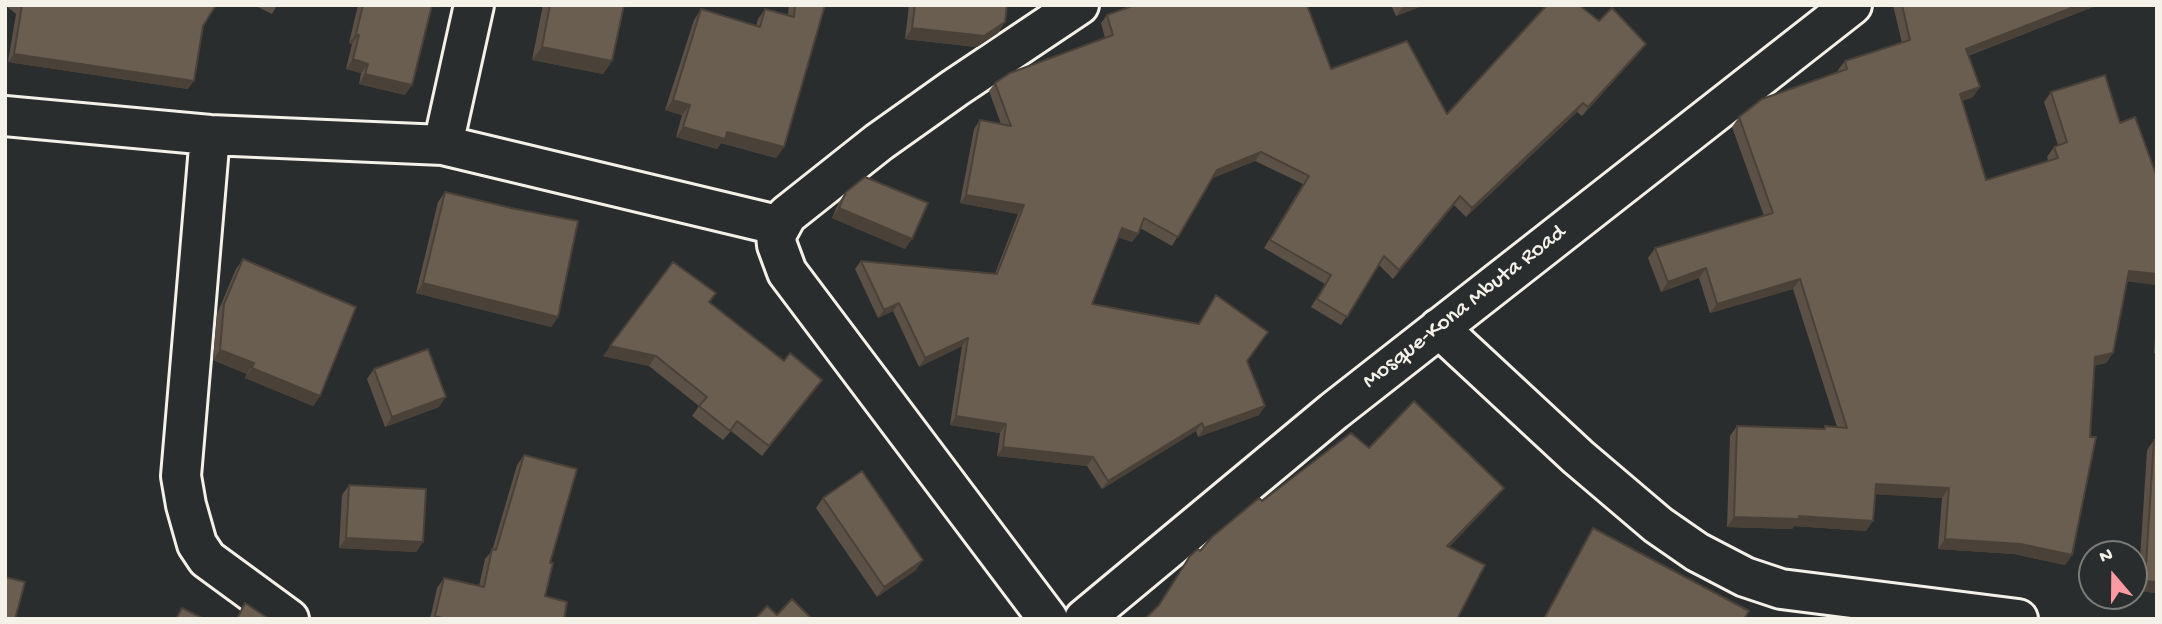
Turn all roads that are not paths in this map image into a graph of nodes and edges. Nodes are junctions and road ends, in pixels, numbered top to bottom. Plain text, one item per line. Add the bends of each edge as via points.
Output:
1 (474, 5) edge
2 (1079, 5) edge
3 (1852, 5) edge
4 (5, 116) edge
5 (210, 135) junction
6 (443, 145) junction
7 (781, 226) junction
8 (1439, 328) junction
9 (289, 619) edge
10 (1048, 619) edge
11 (1084, 619) edge
12 (2018, 619) edge

1 - 6 street
2 - 7 street via 879,142 787,215
3 - 8 street, Mosque-Kona Mbuta Road
4 - 5 street
5 - 6 street
5 - 9 street via 181,475 197,544 207,559
6 - 7 street
7 - 10 street via 777,245 787,272
8 - 11 street, Mosque-Kona Mbuta Road
8 - 12 street via 1658,525 1745,577 1781,589

